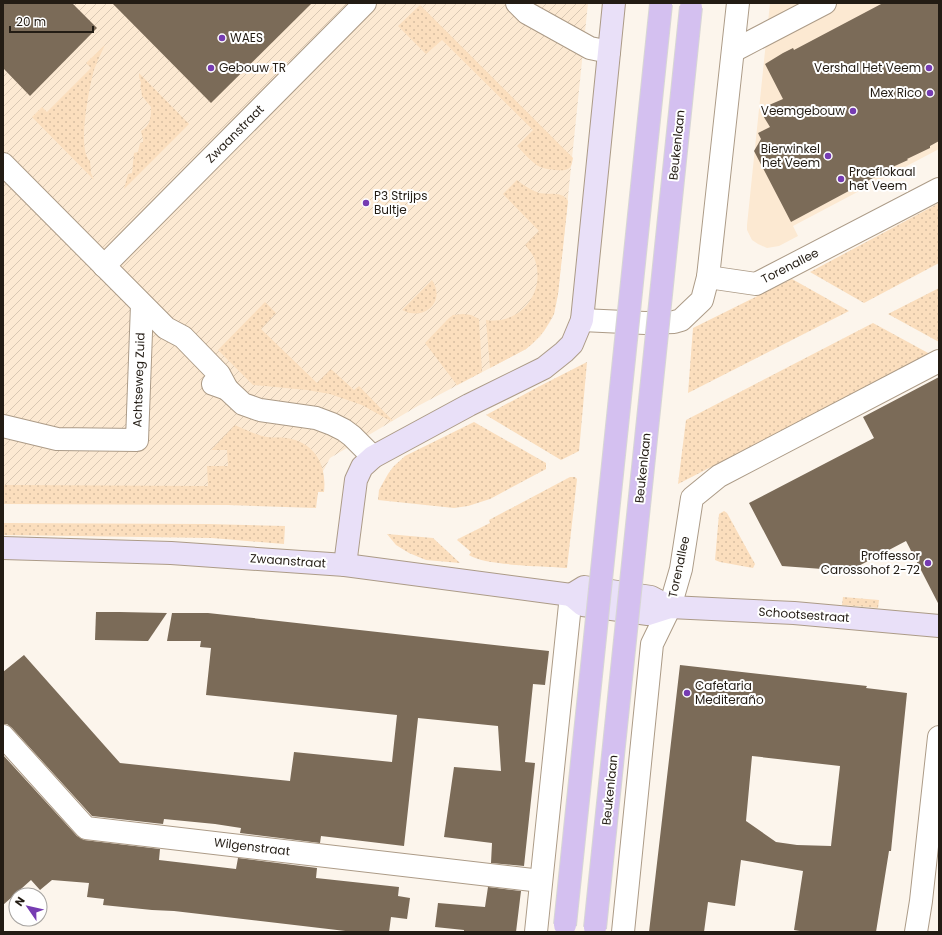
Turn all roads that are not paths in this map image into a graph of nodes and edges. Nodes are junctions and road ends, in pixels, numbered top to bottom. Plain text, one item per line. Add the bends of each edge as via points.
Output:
1 (365, 3) edge
2 (517, 3) edge
3 (614, 3) edge
4 (738, 3) edge
5 (825, 3) edge
6 (661, 4) edge
7 (691, 7) dead end
8 (733, 51) junction
9 (609, 52) junction
10 (3, 164) edge
11 (939, 189) edge
12 (104, 266) junction
13 (708, 277) junction
14 (142, 305) junction
15 (582, 320) junction
16 (939, 361) edge
17 (3, 426) edge
18 (373, 457) junction
19 (3, 548) edge
20 (345, 565) junction
21 (571, 595) junction
22 (670, 607) junction
23 (939, 626) edge
24 (3, 736) edge
25 (939, 737) edge
26 (541, 881) junction
27 (565, 925) dead end
28 (595, 928) dead end
29 (536, 932) edge
30 (623, 932) edge
31 (916, 932) edge

1 - 12 street, Zwaanstraat
2 - 9 street via 527,13 590,48
3 - 9 street
4 - 8 street
5 - 8 street
6 - 27 main road, bridge
7 - 28 main road, Beukenlaan, bridge
8 - 13 street
9 - 15 street
10 - 12 street, Achtseweg Zuid
11 - 13 street, Torenallee via 756,284
12 - 14 street, Achtseweg Zuid
13 - 15 street via 702,300 681,320 646,323
14 - 17 street, Achtseweg Zuid via 137,440 57,439
14 - 18 street, Achtseweg Zuid via 166,328 183,337 220,374 227,389 243,404 260,410 316,418 332,424 352,436
15 - 18 street via 572,344 544,368
16 - 22 street, Torenallee via 719,476 692,498 681,569
18 - 20 street via 362,467 356,480
19 - 20 street, Zwaanstraat via 171,553
20 - 21 street, Zwaanstraat
21 - 22 street, Schootsestraat via 584,587 651,597
21 - 26 street
22 - 23 street, Schootsestraat via 794,613
22 - 30 street via 652,644
24 - 26 street, Wilgenstraat via 86,828
25 - 31 street
26 - 29 street

